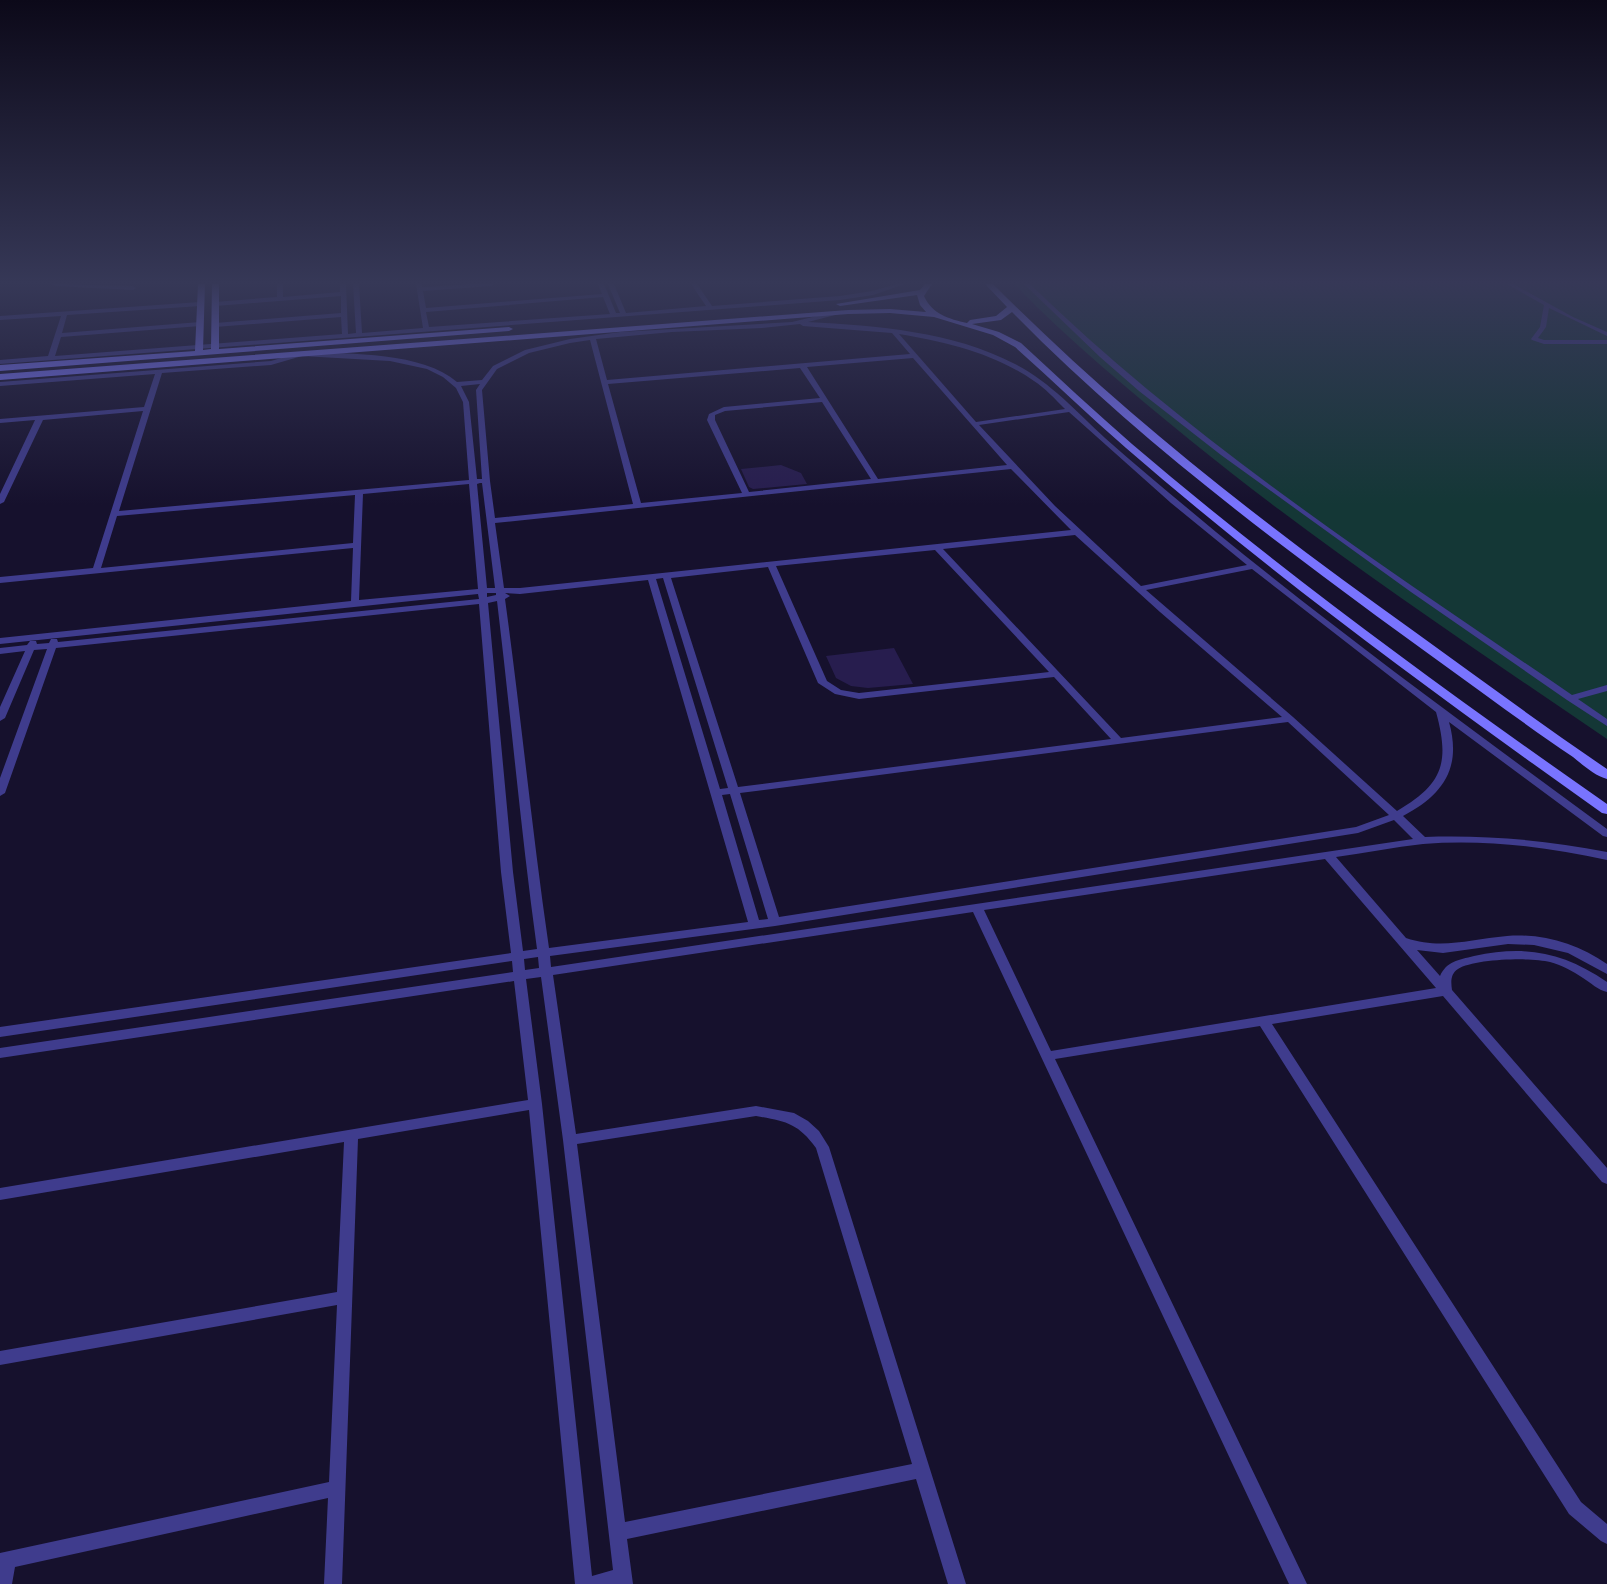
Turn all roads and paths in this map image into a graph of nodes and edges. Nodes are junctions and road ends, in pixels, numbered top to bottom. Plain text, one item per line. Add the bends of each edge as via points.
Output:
1 (51, 358) edge
2 (111, 358) edge
3 (270, 358) edge
4 (356, 358) edge
5 (514, 358) edge
6 (597, 358) edge
7 (893, 358) edge
8 (917, 358) edge
9 (994, 358) edge
10 (1034, 358) edge
11 (1064, 358) edge
12 (1106, 358) edge
13 (0, 362) edge
14 (191, 366) junction
15 (802, 366) junction
16 (0, 368) edge
17 (159, 372) junction
18 (0, 377) edge
19 (481, 382) junction
20 (603, 382) junction
21 (0, 384) edge
22 (456, 384) junction
23 (823, 400) junction
24 (147, 410) junction
25 (1070, 410) junction
26 (40, 418) junction
27 (0, 421) edge
28 (974, 424) junction
29 (1012, 467) junction
30 (486, 481) junction
31 (473, 482) junction
32 (876, 482) junction
33 (359, 492) junction
34 (747, 495) junction
35 (0, 502) edge
36 (638, 507) junction
37 (114, 514) junction
38 (491, 521) junction
39 (1077, 532) junction
40 (356, 545) junction
41 (937, 547) junction
42 (771, 564) junction
43 (1251, 567) junction
44 (96, 570) junction
45 (666, 576) junction
46 (651, 577) junction
47 (0, 580) edge
48 (1139, 589) junction
49 (500, 594) junction
50 (483, 596) junction
51 (355, 603) junction
52 (35, 637) junction
53 (54, 640) junction
54 (0, 641) edge
55 (31, 647) junction
56 (0, 651) edge
57 (1055, 674) junction
58 (1607, 688) edge
59 (1570, 698) junction
60 (1440, 712) junction
61 (0, 718) edge
62 (1290, 719) junction
63 (1607, 723) edge
64 (1118, 740) junction
65 (1607, 775) edge
66 (732, 790) junction
67 (715, 793) junction
68 (0, 794) edge
69 (1607, 810) edge
70 (1397, 815) junction
71 (1607, 834) edge
72 (1422, 841) junction
73 (1328, 855) junction
74 (1607, 856) edge
75 (1040, 880) junction
76 (1050, 897) junction
77 (977, 908) junction
78 (775, 922) junction
79 (755, 925) junction
80 (1402, 941) junction
81 (543, 953) junction
82 (517, 956) junction
83 (1607, 970) edge
84 (545, 973) junction
85 (520, 976) junction
86 (1607, 988) edge
87 (1446, 991) junction
88 (1264, 1022) junction
89 (0, 1032) edge
90 (0, 1053) edge
91 (1047, 1056) junction
92 (535, 1104) junction
93 (351, 1135) junction
94 (570, 1140) junction
95 (1607, 1178) edge
96 (0, 1194) edge
97 (345, 1297) junction
98 (0, 1358) edge
99 (921, 1470) junction
100 (337, 1488) junction
101 (617, 1532) junction
102 (1607, 1535) edge
103 (4, 1561) edge
104 (623, 1581) edge
105 (3, 1584) edge
106 (333, 1584) edge
107 (584, 1584) edge
108 (594, 1584) edge
109 (957, 1584) edge
110 (1298, 1584) edge

1 - 13 street
2 - 16 street
3 - 14 street
4 - 22 street via 398,360 434,370
5 - 19 street via 495,368
6 - 20 street
7 - 15 street
8 - 28 street
9 - 25 street via 1038,380
10 - 69 street via 1129,446 1284,573 1455,703
11 - 65 street via 1262,525
12 - 59 street via 1253,477
14 - 17 street
14 - 18 street
15 - 20 street
15 - 23 street
17 - 21 street
17 - 24 street
19 - 22 street
19 - 30 street via 478,396
20 - 36 street
22 - 31 street via 466,402
23 - 32 street
23 - 34 street via 724,409 712,414 711,420
24 - 26 street
24 - 37 street
25 - 28 street
25 - 43 street
26 - 27 street
26 - 35 street
28 - 29 street
29 - 32 street
29 - 39 street
30 - 31 street
30 - 38 street
31 - 33 street
31 - 50 street
32 - 34 street
33 - 37 street
33 - 40 street
34 - 36 street
36 - 38 street
37 - 44 street
38 - 49 street
39 - 41 street
39 - 48 street
40 - 44 street
40 - 51 street
41 - 42 street
41 - 57 street
42 - 45 street
42 - 57 street via 823,683 838,692 870,695
43 - 48 street
43 - 60 street
44 - 47 street
45 - 46 street
45 - 66 street
46 - 49 street
46 - 67 street
48 - 62 street
49 - 50 street
49 - 81 street
50 - 51 street
50 - 53 street
50 - 82 street
51 - 53 street
52 - 53 street
52 - 54 street
52 - 55 street
53 - 55 street
53 - 68 street
55 - 56 street
55 - 61 street
57 - 64 street
58 - 59 street
59 - 63 street
60 - 70 street via 1450,743 1445,772 1425,799
60 - 71 street
62 - 64 street
62 - 70 street
64 - 66 street
66 - 67 street
66 - 78 street
67 - 79 street
70 - 72 street
70 - 75 street via 1359,830
72 - 73 street
72 - 74 street via 1497,839
73 - 76 street
73 - 80 street
75 - 76 street
75 - 78 street
76 - 77 street
77 - 84 street
77 - 91 street
78 - 79 street
79 - 81 street
80 - 83 street via 1429,950 1443,950 1506,940 1544,941 1584,956
80 - 87 street
81 - 82 street
81 - 84 street
82 - 85 street
82 - 89 street
84 - 85 street
84 - 94 street
85 - 90 street
85 - 92 street
86 - 87 street via 1575,966 1531,953 1455,965 1447,972
87 - 88 street
87 - 95 street
88 - 91 street
88 - 102 street via 1575,1508
91 - 110 street
92 - 93 street
92 - 107 street
93 - 96 street
93 - 97 street
94 - 99 street via 756,1111 789,1117 814,1135 822,1147
94 - 101 street
97 - 98 street
97 - 100 street
99 - 101 street
99 - 109 street
100 - 103 street
100 - 106 street
101 - 104 street
103 - 105 street
104 - 108 street

